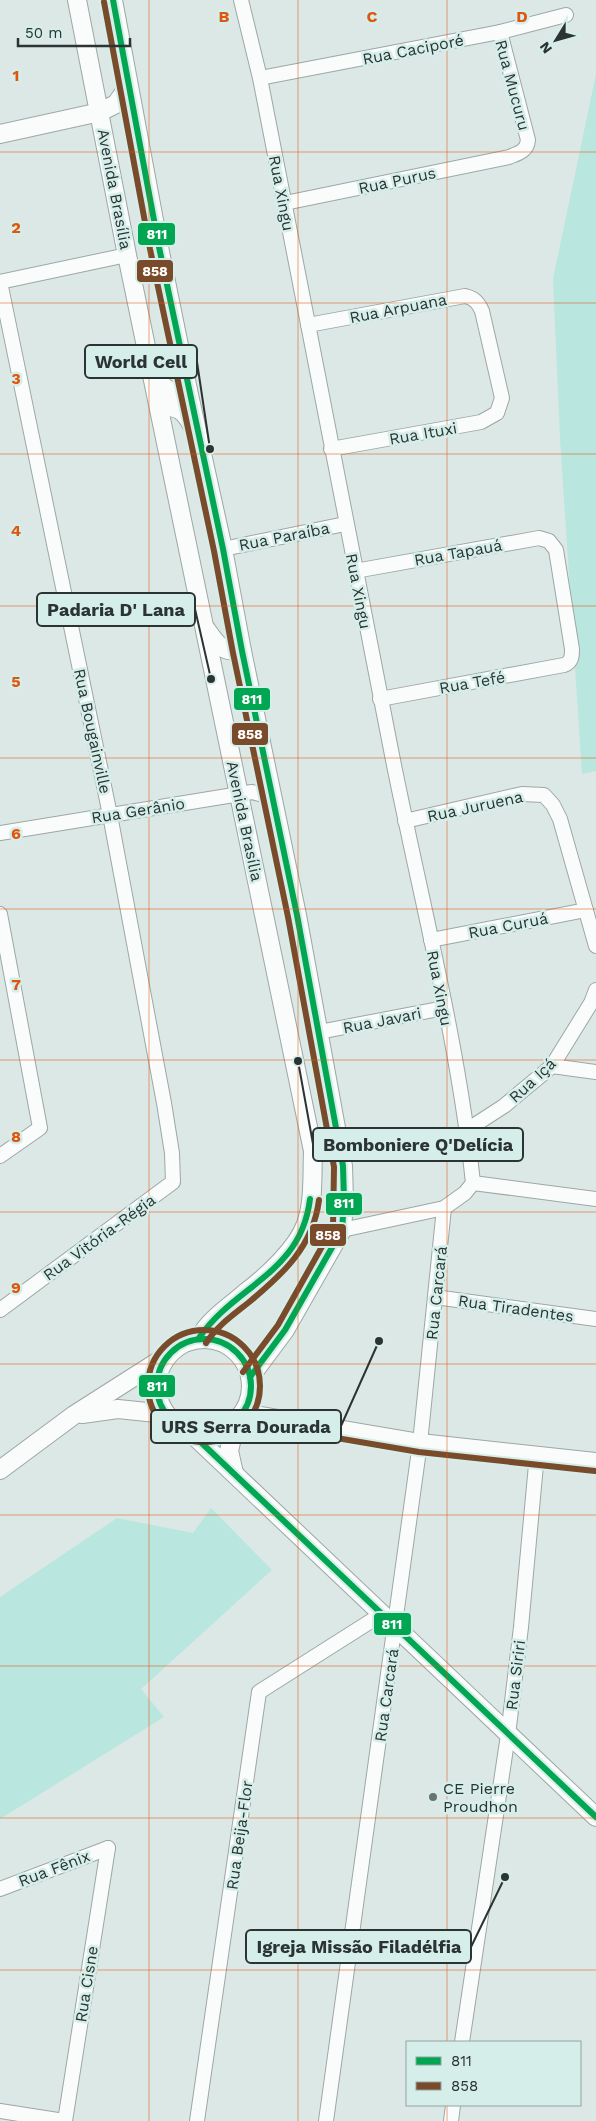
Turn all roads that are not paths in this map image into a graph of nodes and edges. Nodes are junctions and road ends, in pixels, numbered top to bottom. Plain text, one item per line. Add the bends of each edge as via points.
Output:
1 (77, 0) edge
2 (113, 0) edge
3 (241, 0) edge
4 (566, 15) dead end
5 (500, 32) junction
6 (260, 78) junction
7 (128, 87) junction
8 (100, 112) junction
9 (0, 134) edge
10 (510, 157) joint
11 (284, 203) junction
12 (127, 255) junction
13 (0, 282) edge
14 (308, 325) junction
15 (152, 372) junction
16 (188, 390) junction
17 (502, 398) joint
18 (159, 408) junction
19 (199, 436) junction
20 (331, 449) junction
21 (345, 524) junction
22 (223, 549) junction
23 (355, 571) junction
24 (204, 626) junction
25 (242, 651) junction
26 (564, 665) joint
27 (380, 699) junction
28 (239, 793) junction
29 (273, 802) junction
30 (110, 815) junction
31 (405, 821) junction
32 (0, 833) edge
33 (586, 910) junction
34 (0, 914) edge
35 (431, 940) junction
36 (596, 946) edge
37 (596, 990) edge
38 (444, 1008) junction
39 (319, 1032) junction
40 (552, 1066) junction
41 (596, 1072) edge
42 (467, 1130) junction
43 (0, 1156) edge
44 (174, 1182) joint
45 (473, 1183) junction
46 (596, 1199) edge
47 (444, 1208) junction
48 (342, 1230) junction
49 (435, 1297) junction
50 (0, 1310) edge
51 (596, 1320) edge
52 (199, 1338) junction
53 (165, 1357) junction
54 (250, 1378) junction
55 (166, 1414) junction
56 (74, 1415) junction
57 (240, 1417) junction
58 (189, 1431) junction
59 (420, 1444) junction
60 (537, 1454) junction
61 (596, 1462) edge
62 (0, 1470) edge
63 (234, 1473) junction
64 (382, 1614) junction
65 (395, 1626) junction
66 (508, 1735) junction
67 (596, 1817) edge
68 (108, 1848) joint
69 (0, 1889) edge
70 (462, 2041) edge
71 (453, 2106) edge
72 (0, 2111) edge
73 (65, 2121) edge
74 (197, 2121) edge
75 (326, 2121) edge
76 (451, 2121) edge

1 - 8 street, Avenida Brasília
2 - 7 street, Avenida Brasília
3 - 6 street, Rua Xingu
4 - 5 street, Rua Caciporé
5 - 6 street, Rua Caciporé
5 - 10 street, Rua Mucuru via 528,140 525,150
6 - 11 street, Rua Xingu
7 - 8 street via 116,104
7 - 16 street, Avenida Brasília
8 - 9 street
8 - 12 street, Avenida Brasília
10 - 11 street, Rua Purus
11 - 14 street, Rua Xingu
12 - 13 street
12 - 15 street, Avenida Brasília
13 - 30 street, Rua Bougainville
14 - 17 street, Rua Arpuana via 465,296 475,300 482,311
14 - 20 street, Rua Xingu
15 - 16 street via 161,386 170,392
15 - 18 street, Avenida Brasília
16 - 19 street, Avenida Brasília
17 - 20 street, Rua Ituxi via 498,413 481,422
18 - 19 street via 180,410
18 - 24 street, Avenida Brasília
19 - 22 street, Avenida Brasília
20 - 21 street, Rua Xingu
21 - 22 street, Rua Paraíba
21 - 23 street, Rua Xingu
22 - 25 street, Avenida Brasília
23 - 26 street, Rua Tapauá via 539,538 549,540 556,550 572,655 570,662
23 - 27 street, Rua Xingu
24 - 25 street via 217,645 230,652
24 - 28 street, Avenida Brasília
25 - 29 street, Avenida Brasília
26 - 27 street, Rua Tefé
27 - 31 street, Rua Xingu
28 - 29 street, Rua Gerânio via 252,792
28 - 30 street, Rua Gerânio
28 - 52 street, Avenida Brasília via 313,1151 311,1195 306,1224 297,1241 247,1292 209,1323
29 - 39 street, Avenida Brasília
30 - 32 street, Rua Gerânio
30 - 44 street, Rua Bougainville via 164,1103
31 - 33 street, Rua Juruena via 522,794 544,795 560,819
31 - 35 street, Rua Xingu
33 - 35 street, Rua Curuá
33 - 36 street
34 - 43 street via 40,1128
35 - 38 street, Rua Xingu
37 - 40 street, Rua Içá
38 - 39 street, Rua Javari
38 - 42 street, Rua Xingu
39 - 48 street, Avenida Brasília via 343,1166
40 - 41 street
40 - 42 street, Rua Içá via 526,1089
42 - 45 street, Rua Xingu
44 - 50 street, Rua Vitória-Régia
45 - 46 street
45 - 47 street
47 - 48 street
47 - 49 street, Rua Carcará
48 - 54 street, Avenida Brasília via 295,1313
49 - 51 street, Rua Tiradentes
49 - 59 street, Rua Carcará
52 - 53 street via 186,1341
52 - 54 street via 213,1339 232,1348 246,1364
53 - 55 street via 158,1371 156,1386
53 - 56 street
54 - 57 street via 250,1396
55 - 56 street via 118,1409
55 - 58 street
56 - 62 street
57 - 58 street via 226,1428 214,1432
57 - 59 street
57 - 63 street via 229,1451
58 - 63 street
59 - 60 street
59 - 65 street, Rua Carcará
60 - 61 street
60 - 66 street, Rua Siriri
63 - 64 street
64 - 65 street
64 - 74 street, Rua Beija-Flor via 259,1692
65 - 66 street
65 - 75 street, Rua Carcará
66 - 67 street
66 - 70 street, Rua Siriri
68 - 69 street, Rua Fênix
68 - 73 street, Rua Cisne
71 - 76 street
72 - 73 street

